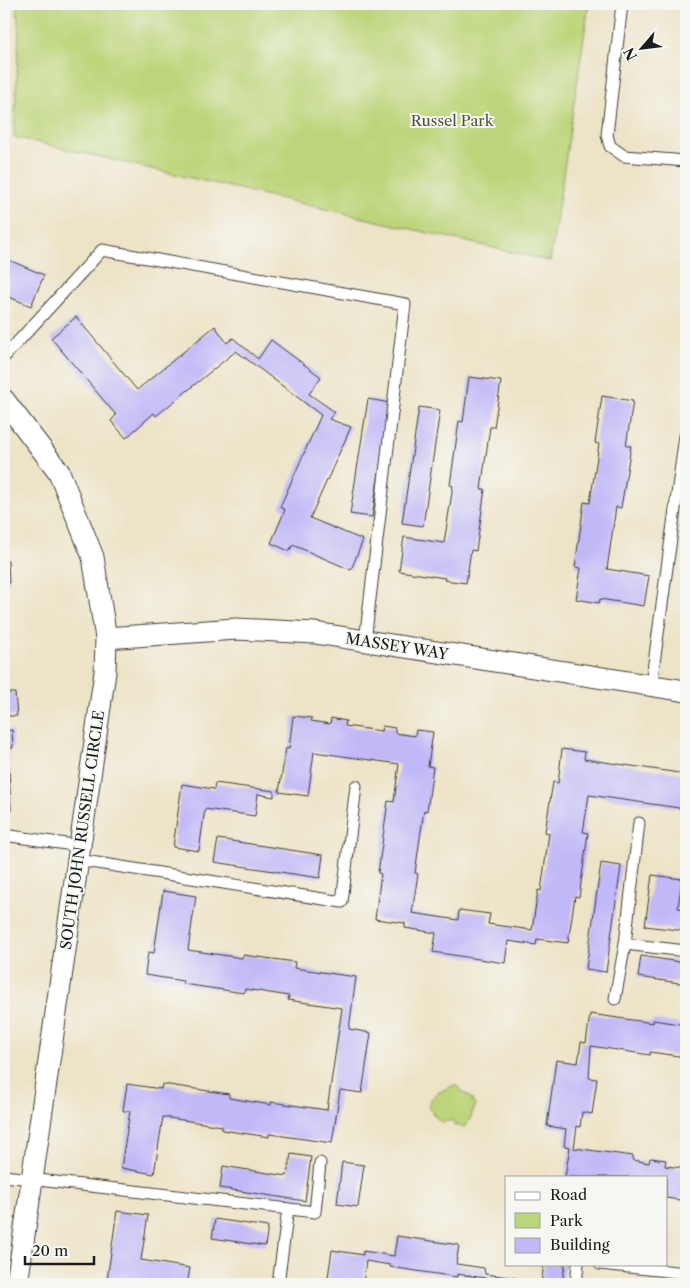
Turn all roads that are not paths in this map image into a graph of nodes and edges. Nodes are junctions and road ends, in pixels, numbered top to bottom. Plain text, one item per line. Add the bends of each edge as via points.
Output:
1 (622, 4) edge
2 (686, 161) edge
3 (4, 357) edge
4 (4, 400) edge
5 (685, 436) edge
6 (106, 638) junction
7 (366, 641) junction
8 (651, 685) junction
9 (686, 691) edge
10 (356, 786) dead end
11 (639, 824) dead end
12 (4, 835) edge
13 (79, 853) junction
14 (625, 944) junction
15 (686, 951) edge
16 (615, 999) dead end
17 (320, 1163) dead end
18 (4, 1176) edge
19 (32, 1179) junction
20 (288, 1208) junction
21 (578, 1266) edge
22 (619, 1266) edge
23 (686, 1273) edge
24 (17, 1284) edge
25 (278, 1284) edge
26 (576, 1284) edge

1 - 2 lane via 607,134 610,146 624,156
3 - 7 lane via 102,250 405,304
4 - 6 street, SOUTH JOHN RUSSELL CIRCLE via 59,472 94,557
5 - 8 lane
6 - 7 street, MASSEY WAY via 236,629 315,633
6 - 13 street, SOUTH JOHN RUSSELL CIRCLE via 105,672
7 - 8 street, MASSEY WAY
8 - 9 street, MASSEY WAY
10 - 13 lane via 342,902
11 - 14 lane
12 - 13 lane
13 - 19 street, SOUTH JOHN RUSSELL CIRCLE
14 - 15 lane
14 - 16 lane
17 - 20 lane via 315,1212
18 - 19 lane
19 - 20 lane
19 - 24 street, SOUTH JOHN RUSSELL CIRCLE
20 - 25 lane
21 - 26 lane
22 - 23 lane

